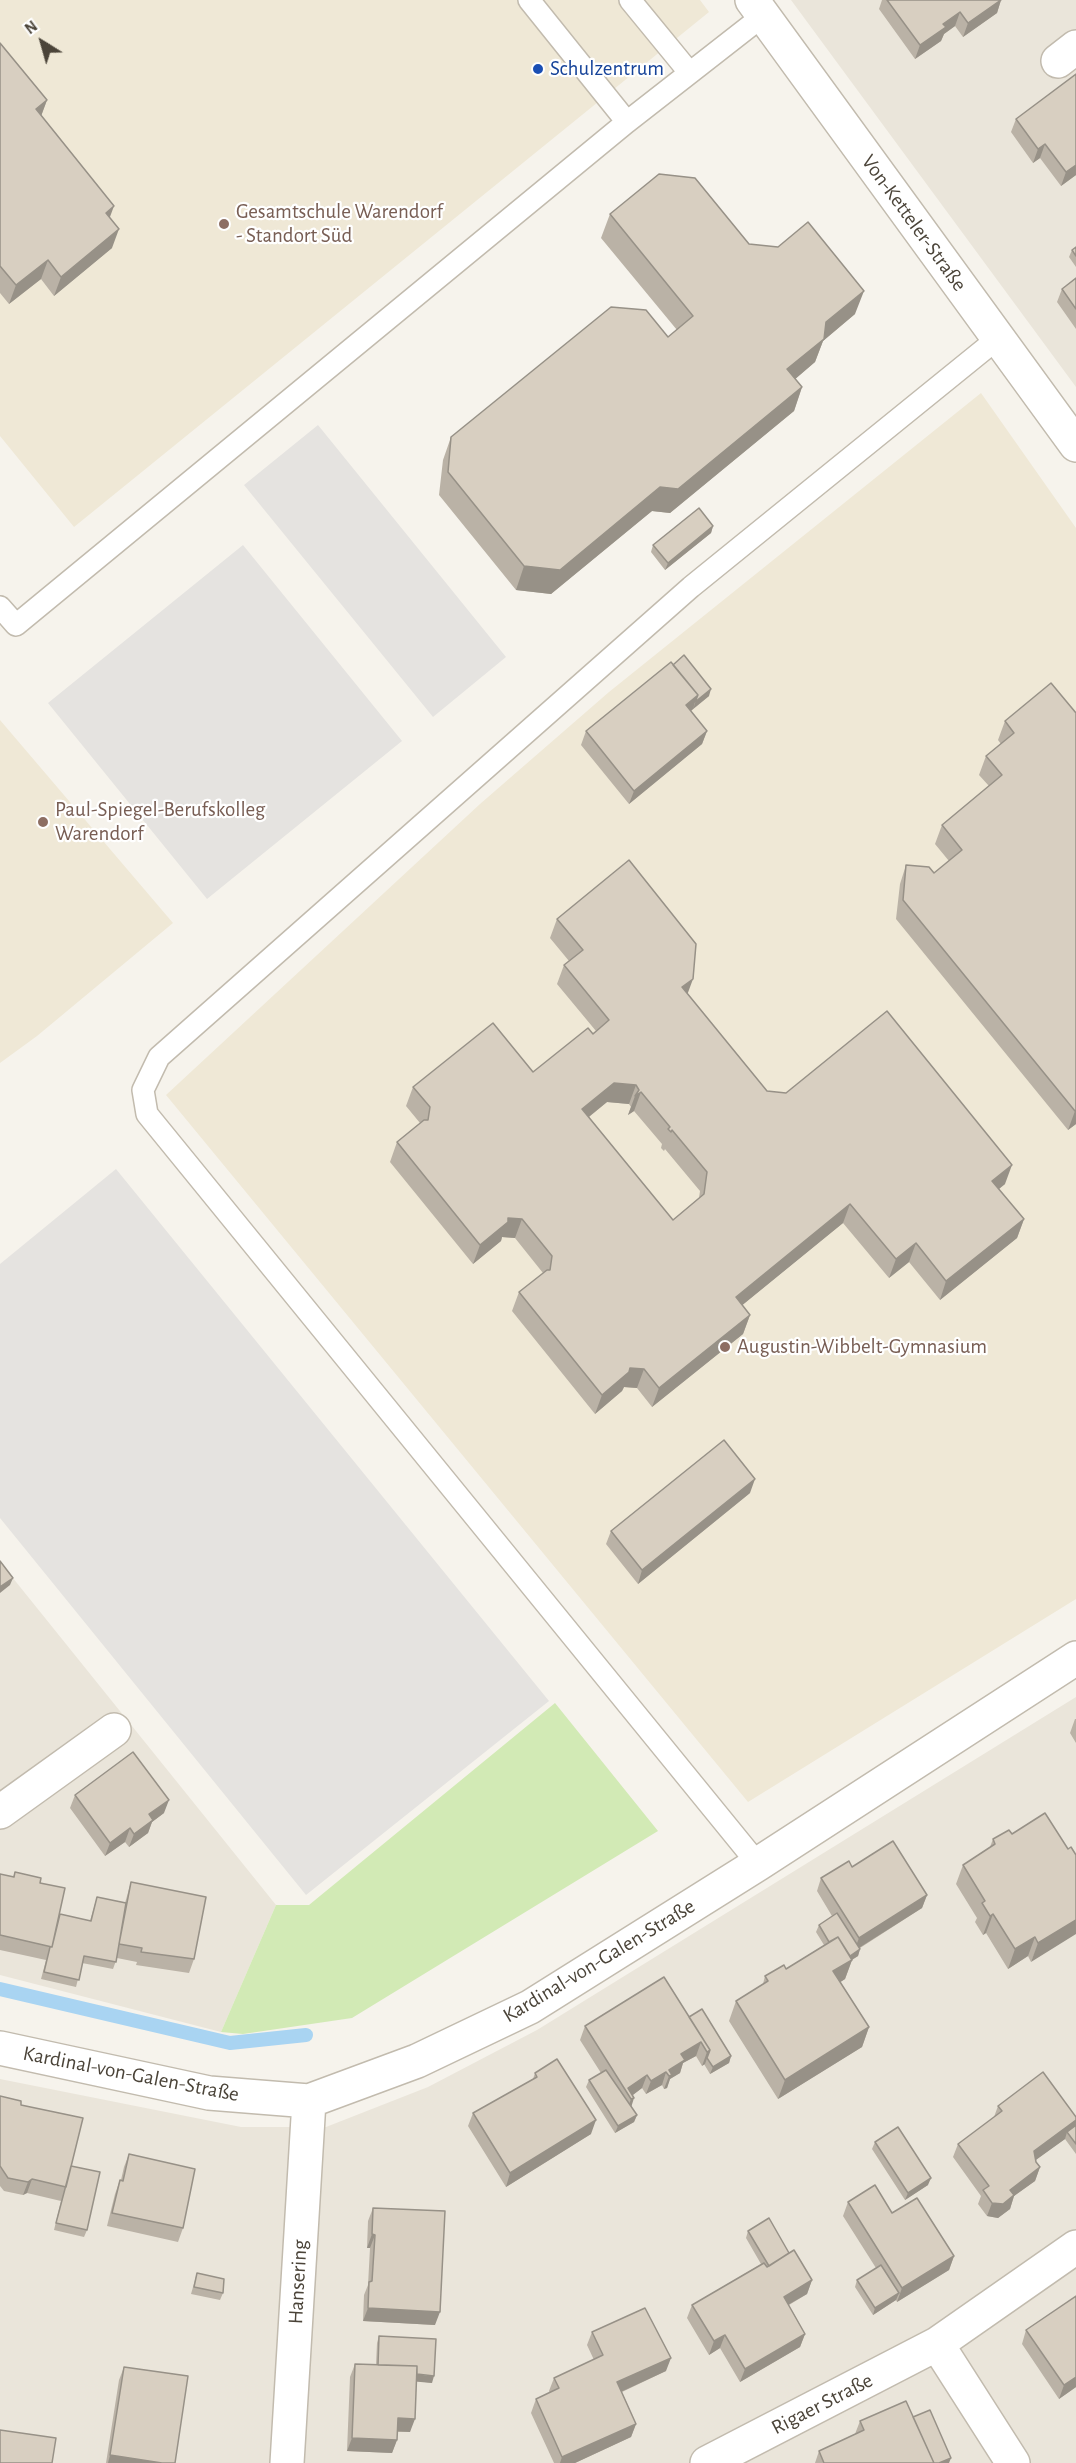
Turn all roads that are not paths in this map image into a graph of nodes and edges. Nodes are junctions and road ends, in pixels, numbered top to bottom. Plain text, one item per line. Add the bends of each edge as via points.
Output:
1 (529, 0) edge
2 (630, 0) edge
3 (758, 8) edge
4 (689, 72) junction
5 (627, 122) junction
6 (997, 339) junction
7 (1076, 445) edge
8 (0, 607) edge
9 (1076, 1658) edge
10 (114, 1731) dead end
11 (0, 1812) edge
12 (759, 1864) junction
13 (0, 2048) edge
14 (309, 2102) junction
15 (1076, 2247) edge
16 (937, 2344) junction
17 (287, 2463) edge
18 (707, 2463) edge
19 (1013, 2463) edge

1 - 5 lane
2 - 4 lane
3 - 4 lane
3 - 6 street, Von-Ketteler-Straße
4 - 5 lane
5 - 8 lane via 16,625
6 - 7 street, Von-Ketteler-Straße
6 - 12 lane via 691,587 471,780 159,1057 143,1090 147,1114
9 - 12 street, Kardinal-von-Galen-Straße
10 - 11 street
12 - 14 street, Kardinal-von-Galen-Straße via 530,2007 417,2061
13 - 14 street, Kardinal-von-Galen-Straße via 209,2093
14 - 17 street, Hansering
15 - 16 street, Rigaer Straße
16 - 18 street, Rigaer Straße
16 - 19 street

